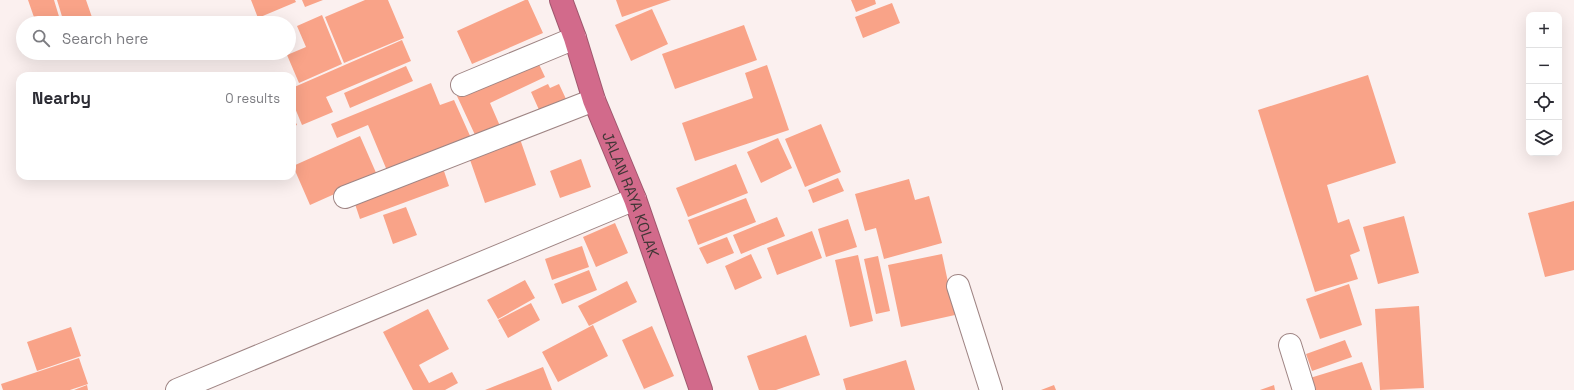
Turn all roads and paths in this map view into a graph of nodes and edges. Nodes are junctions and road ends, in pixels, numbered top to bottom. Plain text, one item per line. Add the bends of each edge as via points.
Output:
1 (561, 0) edge
2 (575, 38) junction
3 (462, 84) dead end
4 (594, 100) junction
5 (345, 197) dead end
6 (635, 199) junction
7 (958, 286) dead end
8 (1290, 345) dead end
9 (177, 390) edge
10 (701, 390) edge
11 (991, 390) edge
12 (1304, 390) edge

1 - 2 highway, JALAN RAYA KOLAK
2 - 3 street
2 - 4 highway, JALAN RAYA KOLAK
4 - 5 street
4 - 6 highway, JALAN RAYA KOLAK
6 - 9 street
6 - 10 highway, JALAN RAYA KOLAK
7 - 11 street
8 - 12 street

